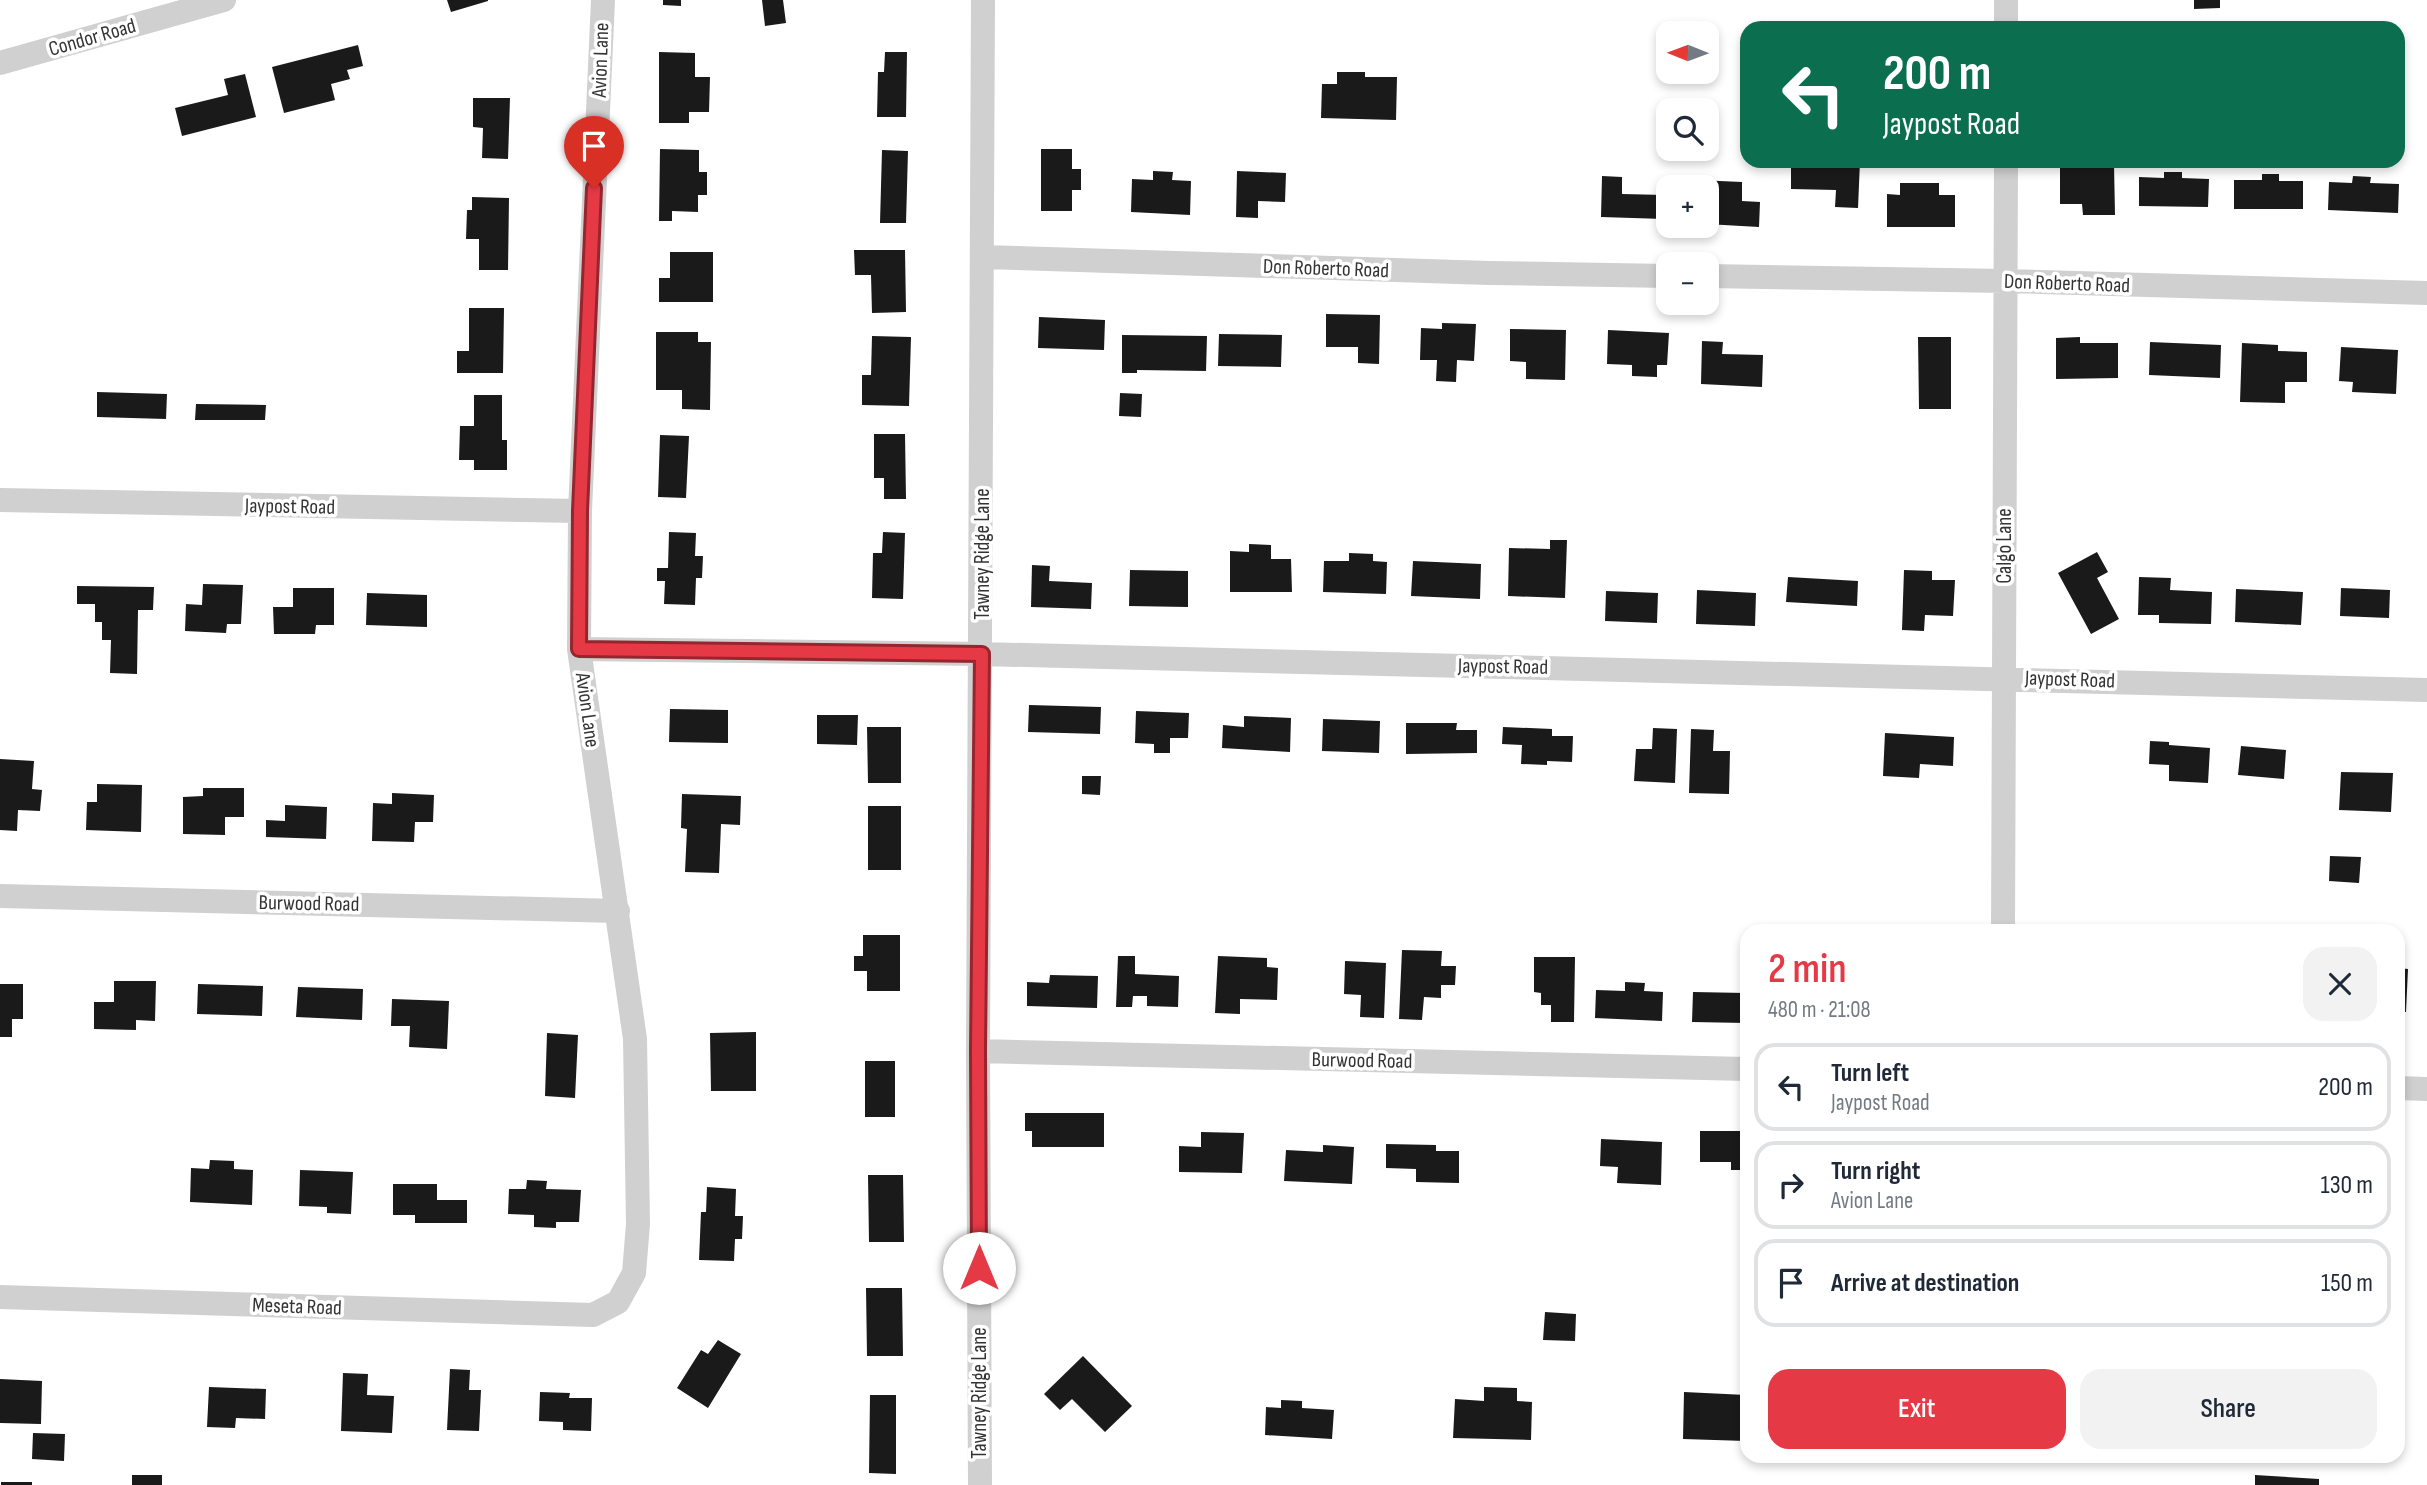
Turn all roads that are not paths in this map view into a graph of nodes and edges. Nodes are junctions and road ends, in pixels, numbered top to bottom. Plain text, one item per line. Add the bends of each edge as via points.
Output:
1 (224, 0) edge
2 (603, 0) edge
3 (983, 0) edge
4 (2006, 0) edge
5 (2006, 21) edge
6 (0, 63) edge
7 (2006, 168) edge
8 (984, 257) junction
9 (1656, 276) edge
10 (1719, 276) edge
11 (2006, 281) junction
12 (2427, 293) edge
13 (0, 500) edge
14 (580, 511) junction
15 (579, 649) junction
16 (982, 654) junction
17 (2003, 677) junction
18 (2427, 690) edge
19 (0, 896) edge
20 (618, 911) junction
21 (2003, 924) edge
22 (978, 1051) junction
23 (1740, 1069) edge
24 (2405, 1088) edge
25 (2427, 1089) edge
26 (0, 1297) edge
27 (593, 1315) joint
28 (980, 1485) edge

1 - 6 street, Condor Road
2 - 14 street, Avion Lane
3 - 8 street, Tawney Ridge Lane
4 - 5 street
7 - 11 street, Calgo Lane
8 - 9 street, Don Roberto Road
8 - 16 street, Tawney Ridge Lane
10 - 11 street, Don Roberto Road
11 - 12 street, Don Roberto Road
11 - 17 street, Calgo Lane
13 - 14 street, Jaypost Road
14 - 15 street, Avion Lane
15 - 16 street, Jaypost Road
15 - 20 street, Avion Lane
16 - 17 street, Jaypost Road
16 - 22 street, Tawney Ridge Lane
17 - 18 street, Jaypost Road
17 - 21 street, Calgo Lane
19 - 20 street, Burwood Road
20 - 27 street, Avion Lane via 635,1039 638,1224 634,1273 618,1301
22 - 23 street, Burwood Road
22 - 28 street, Tawney Ridge Lane
24 - 25 street
26 - 27 street, Meseta Road

